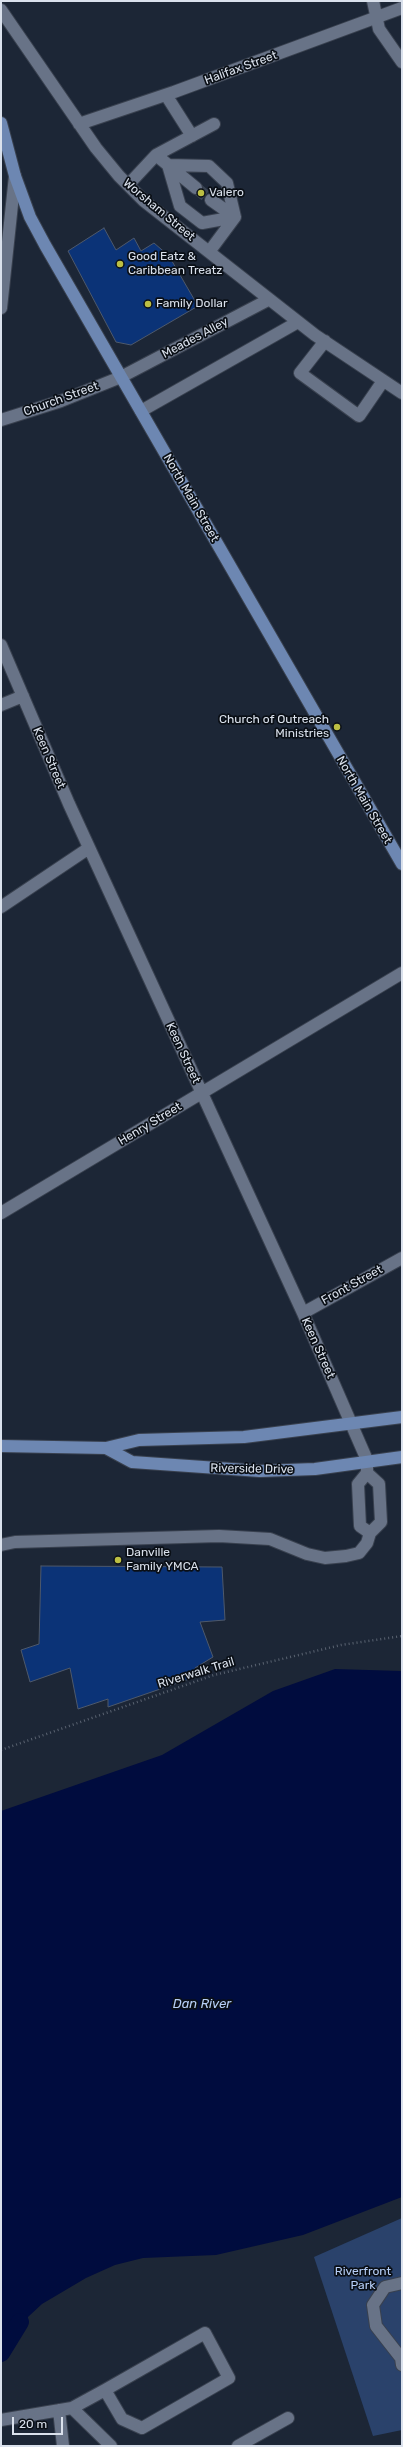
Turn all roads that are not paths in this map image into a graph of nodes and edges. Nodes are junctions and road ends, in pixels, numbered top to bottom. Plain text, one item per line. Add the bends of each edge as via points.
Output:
1 (373, 1) edge
2 (402, 8) edge
3 (1, 10) edge
4 (375, 18) junction
5 (402, 62) edge
6 (166, 95) junction
7 (1, 123) edge
8 (79, 124) junction
9 (214, 124) dead end
10 (192, 136) junction
11 (156, 155) junction
12 (168, 165) junction
13 (15, 176) junction
14 (128, 185) junction
15 (196, 188) tunnel mouth
16 (211, 200) tunnel mouth
17 (234, 217) junction
18 (209, 252) junction
19 (268, 300) junction
20 (1, 308) edge
21 (298, 322) junction
22 (325, 341) junction
23 (121, 377) junction
24 (383, 381) junction
25 (402, 393) edge
26 (141, 411) junction
27 (1, 420) edge
28 (2, 650) edge
29 (23, 696) junction
30 (1, 705) edge
31 (89, 848) junction
32 (402, 864) edge
33 (1, 907) edge
34 (402, 973) edge
35 (202, 1093) junction
36 (1, 1213) edge
37 (402, 1258) edge
38 (303, 1313) junction
39 (402, 1417) edge
40 (351, 1423) junction
41 (1, 1446) edge
42 (106, 1448) junction
43 (402, 1457) edge
44 (367, 1460) junction
45 (367, 1473) junction
46 (370, 1533) junction
47 (1, 1544) edge
48 (402, 2283) edge
49 (402, 2360) edge
50 (105, 2390) junction
51 (72, 2408) junction
52 (59, 2410) junction
53 (288, 2418) dead end
54 (1, 2420) edge
55 (63, 2446) edge
56 (112, 2446) edge
57 (238, 2446) edge

1 - 4 street
2 - 4 street, Halifax Street
3 - 8 street, Worsham Street
4 - 5 street via 379,29
4 - 6 street, Halifax Street
6 - 8 street, Halifax Street
6 - 10 street
7 - 13 main road, North Main Street
8 - 14 street, Worsham Street
9 - 10 street
10 - 11 street
11 - 12 street
11 - 14 street
12 - 15 street
12 - 17 street via 209,166 227,183
12 - 17 street via 180,206 186,211 202,223
13 - 20 street
13 - 23 main road, North Main Street via 30,217
14 - 18 street, Worsham Street via 144,201
16 - 17 street
17 - 18 street
18 - 19 street, Worsham Street
19 - 21 street, Worsham Street
19 - 23 street, Meades Alley
21 - 22 street, Worsham Street
21 - 26 street
22 - 24 street, Worsham Street
22 - 24 street via 300,373 359,416
23 - 26 main road, North Main Street
23 - 27 street, Church Street via 61,401
24 - 25 street, Worsham Street
26 - 32 main road, North Main Street
28 - 29 street, Keen Street
29 - 30 street
29 - 31 street, Keen Street
31 - 33 street
31 - 35 street, Keen Street
34 - 35 street, Henry Street
35 - 36 street, Henry Street
35 - 38 street, Keen Street
37 - 38 street, Front Street
38 - 40 street, Keen Street
39 - 40 main road, Riverside Drive
40 - 42 main road, Riverside Drive via 244,1437 139,1440
40 - 44 street, Keen Street
41 - 42 main road, Riverside Drive
42 - 44 main road, Riverside Drive via 132,1462 223,1470 315,1469
43 - 44 main road, Riverside Drive
44 - 45 street
45 - 46 street via 358,1484 360,1526
45 - 46 street via 379,1484 381,1522
46 - 47 street via 367,1543 358,1554 325,1558 306,1554 270,1538 219,1536
48 - 49 street via 385,2287 374,2305 376,2326
50 - 50 street via 206,2333 229,2378 142,2428 122,2419
50 - 51 street
51 - 52 street
51 - 56 street
52 - 54 street
52 - 55 street
53 - 57 street

